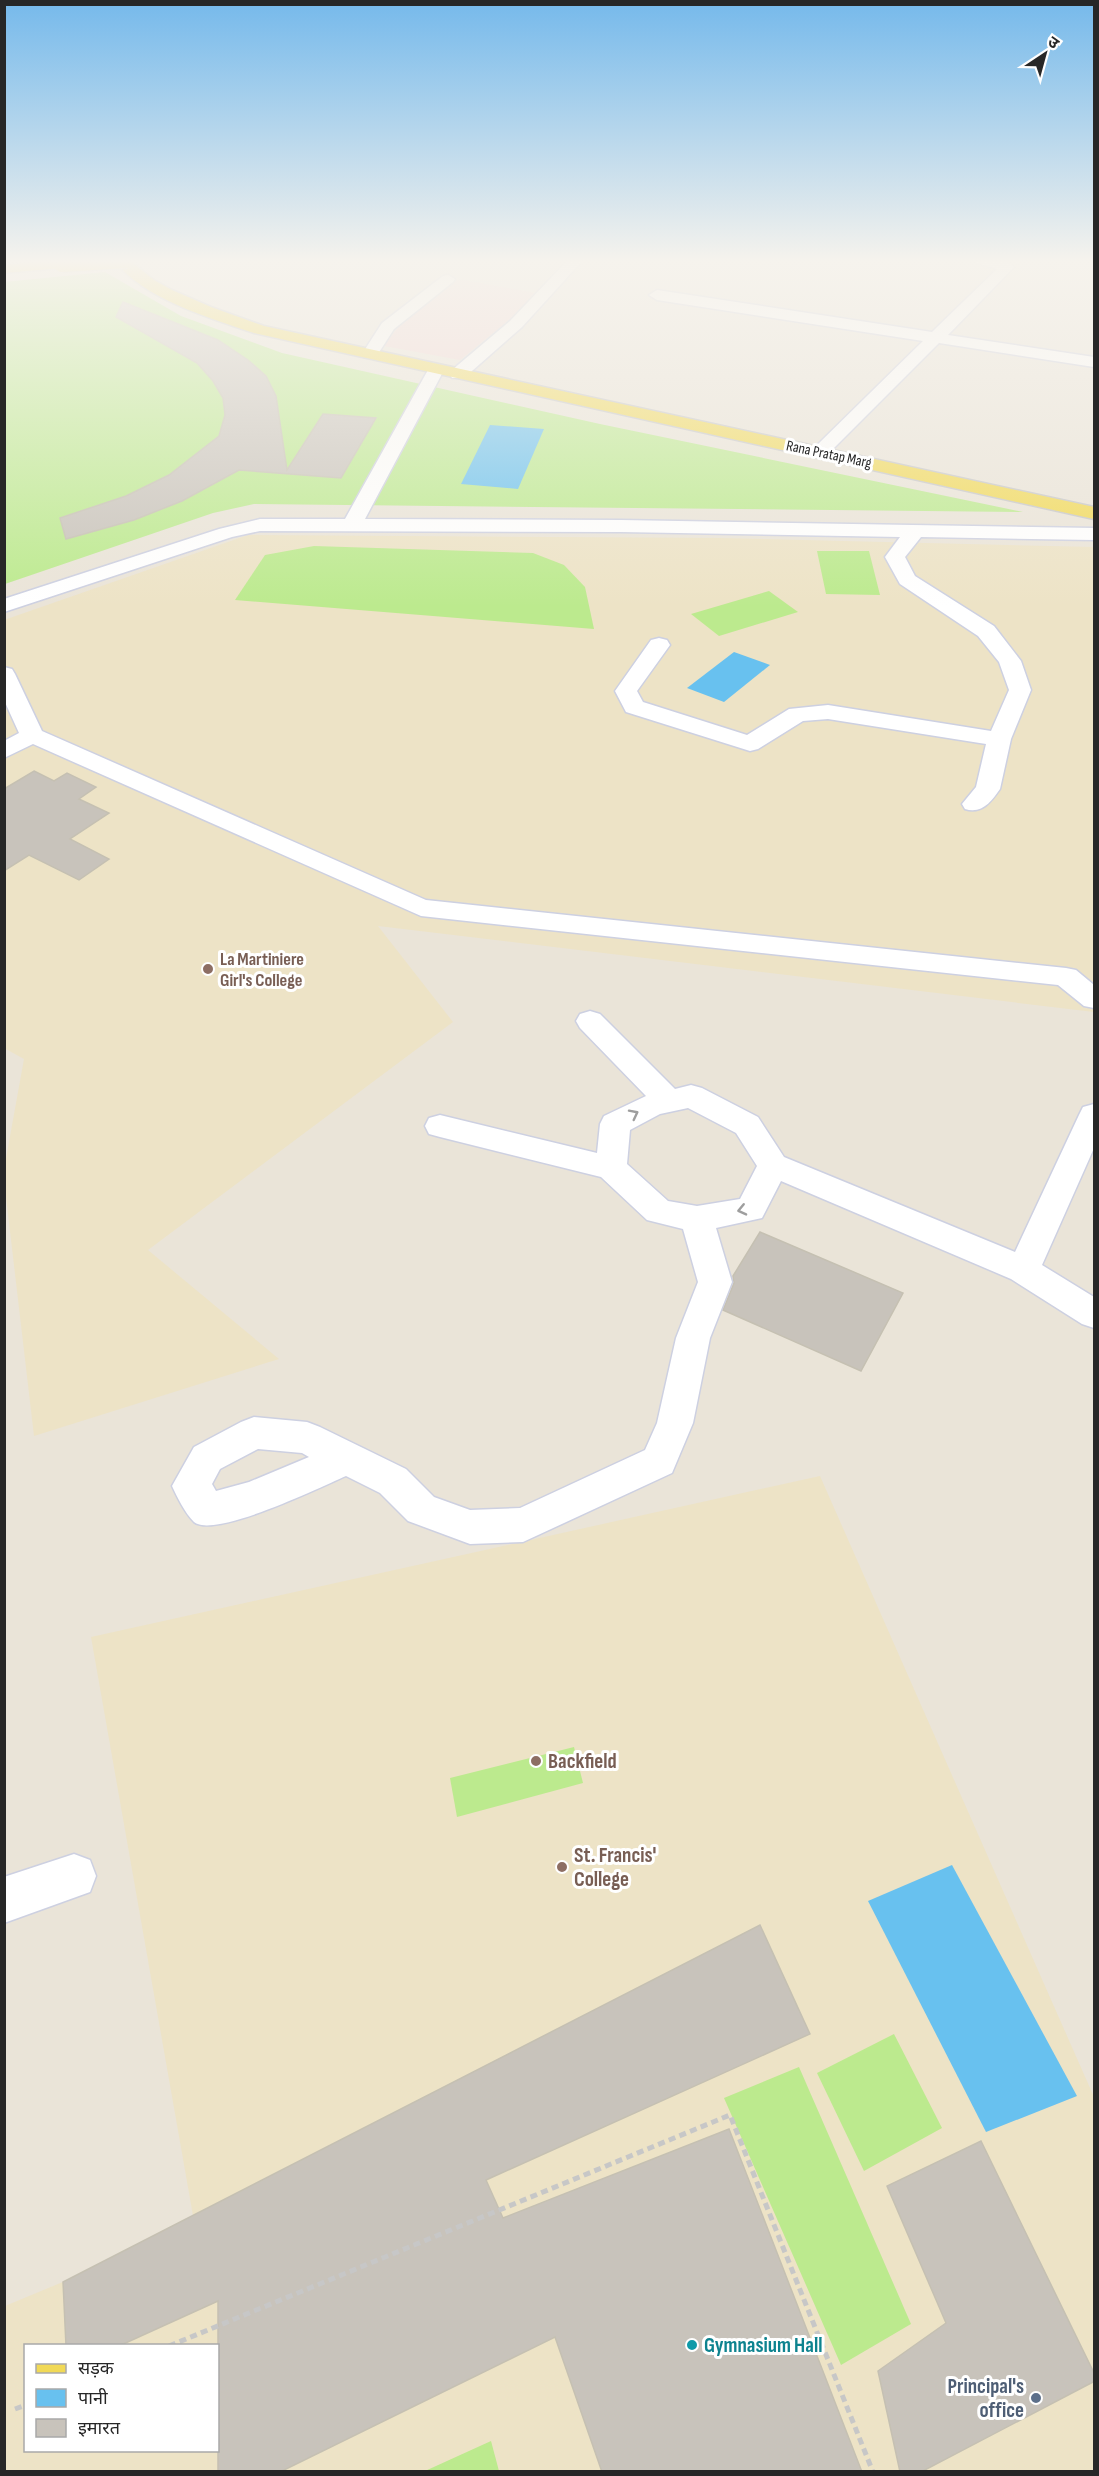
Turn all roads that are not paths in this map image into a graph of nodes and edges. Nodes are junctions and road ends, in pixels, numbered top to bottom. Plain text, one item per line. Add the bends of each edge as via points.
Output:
1 (433, 376) edge
2 (465, 376) edge
3 (898, 376) edge
4 (820, 452) junction
5 (1088, 511) edge
6 (355, 519) junction
7 (915, 531) junction
8 (1095, 534) edge
9 (4, 594) edge
10 (4, 606) edge
11 (659, 645) dead end
12 (4, 674) edge
13 (32, 735) junction
14 (999, 739) junction
15 (4, 751) edge
16 (974, 804) dead end
17 (1095, 999) edge
18 (590, 1021) dead end
19 (669, 1101) junction
20 (1095, 1115) edge
21 (440, 1126) dead end
22 (773, 1165) junction
23 (611, 1168) junction
24 (697, 1220) junction
25 (1023, 1270) junction
26 (1095, 1314) edge
27 (348, 1458) dead end
28 (74, 1876) dead end
29 (4, 1900) edge

1 - 6 street
2 - 4 main road, Rana Pratap Marg
3 - 4 street
4 - 5 main road, Rana Pratap Marg
5 - 6 street via 1061,521
6 - 7 street
6 - 9 street via 270,512 240,516
6 - 10 street via 260,525 226,532
7 - 8 street
7 - 14 street via 895,557 907,580 986,632 1010,661 1020,690
11 - 14 street via 626,691 634,707 750,744 797,714 828,712
12 - 13 street
13 - 15 street
13 - 17 street via 421,908 1066,977
14 - 16 street via 988,789
18 - 19 street
19 - 22 street via 691,1096 747,1125
23 -> 19 street via 615,1124
20 - 25 street
21 - 23 street
22 -> 24 street via 751,1209
22 - 25 street
23 - 24 street via 658,1210
24 - 27 street via 715,1282 693,1338 675,1423 659,1461 523,1525 470,1527 421,1509 393,1481
25 - 26 street
28 - 29 street

